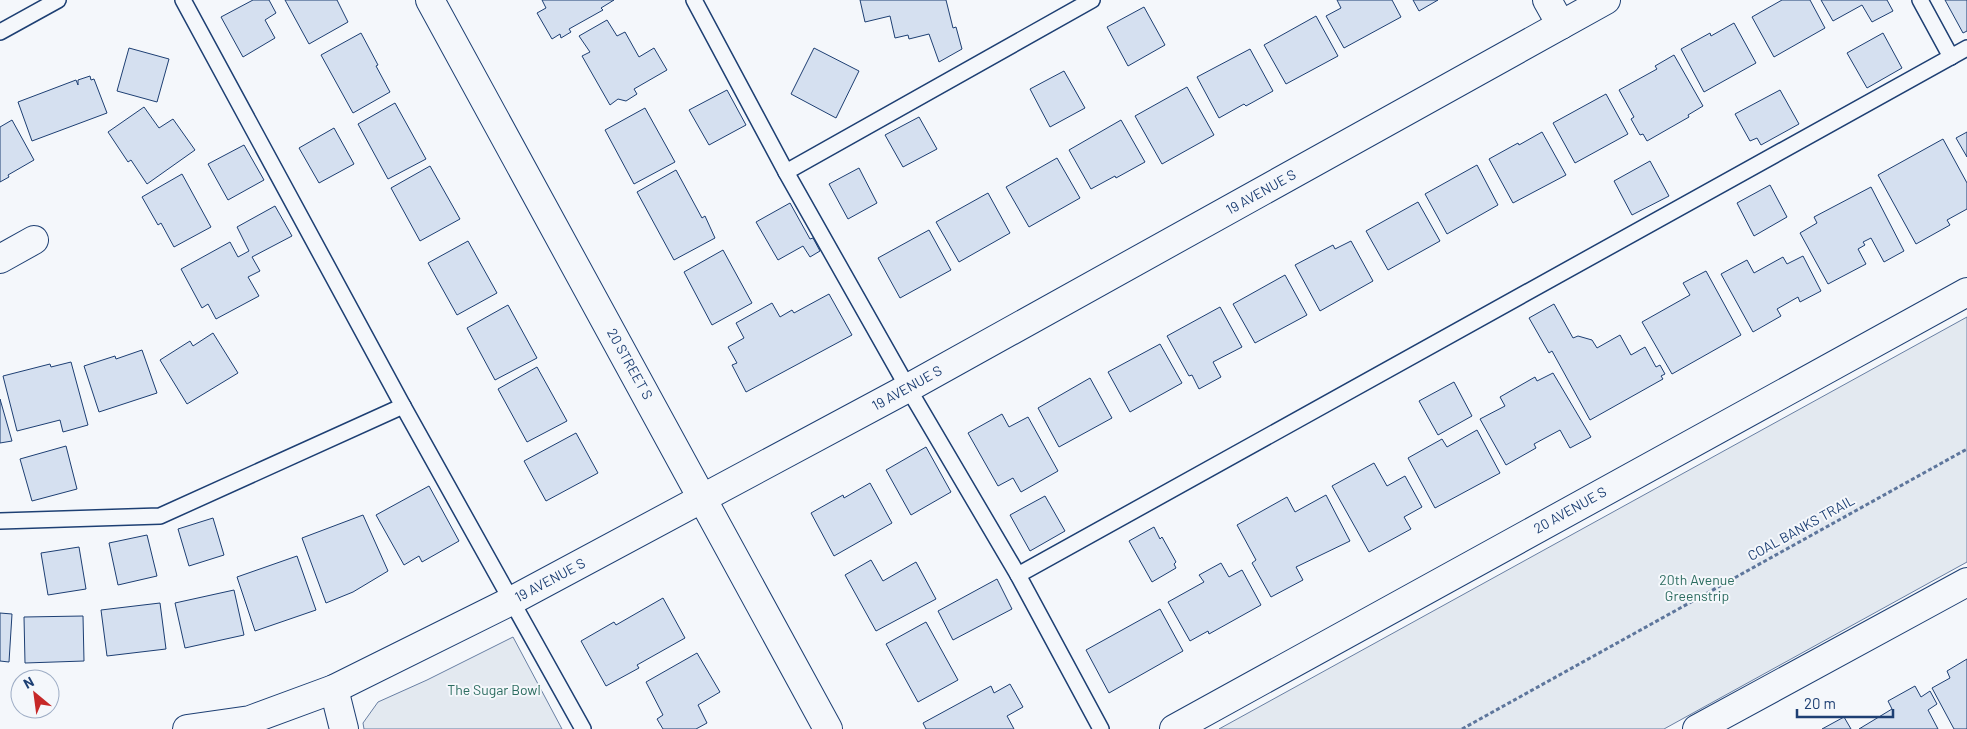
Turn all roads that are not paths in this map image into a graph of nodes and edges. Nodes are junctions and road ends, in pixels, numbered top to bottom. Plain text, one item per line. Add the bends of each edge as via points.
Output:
1 (58, 0) edge
2 (183, 0) edge
3 (430, 0) edge
4 (694, 0) edge
5 (1092, 0) edge
6 (1547, 0) edge
7 (1606, 0) edge
8 (1920, 0) edge
9 (1561, 25) junction
10 (0, 32) edge
11 (1967, 48) edge
12 (1951, 57) junction
13 (786, 172) junction
14 (34, 240) dead end
15 (0, 259) edge
16 (1967, 292) edge
17 (908, 388) junction
18 (403, 406) junction
19 (703, 497) junction
20 (0, 521) edge
21 (1018, 575) junction
22 (1967, 582) edge
23 (511, 601) junction
24 (334, 689) junction
25 (187, 729) edge
26 (344, 729) edge
27 (583, 729) edge
28 (828, 729) edge
29 (1101, 729) edge
30 (1174, 729) edge
31 (1697, 729) edge

1 - 10 lane
2 - 18 lane
3 - 19 street, 20 STREET S
4 - 13 lane
5 - 13 lane
6 - 9 street
7 - 9 street, 19 AVENUE S
8 - 12 lane
9 - 17 street, 19 AVENUE S
11 - 12 lane
12 - 21 lane
13 - 17 lane
14 - 15 street
16 - 30 street, 20 AVENUE S
17 - 19 street, 19 AVENUE S
17 - 21 lane
18 - 20 lane via 160,516
18 - 23 lane
19 - 23 street, 19 AVENUE S
19 - 28 street, 20 STREET S
21 - 29 lane
22 - 31 street
23 - 24 street, 19 AVENUE S
23 - 27 lane
24 - 25 street, 19 AVENUE S via 250,720
24 - 26 street

